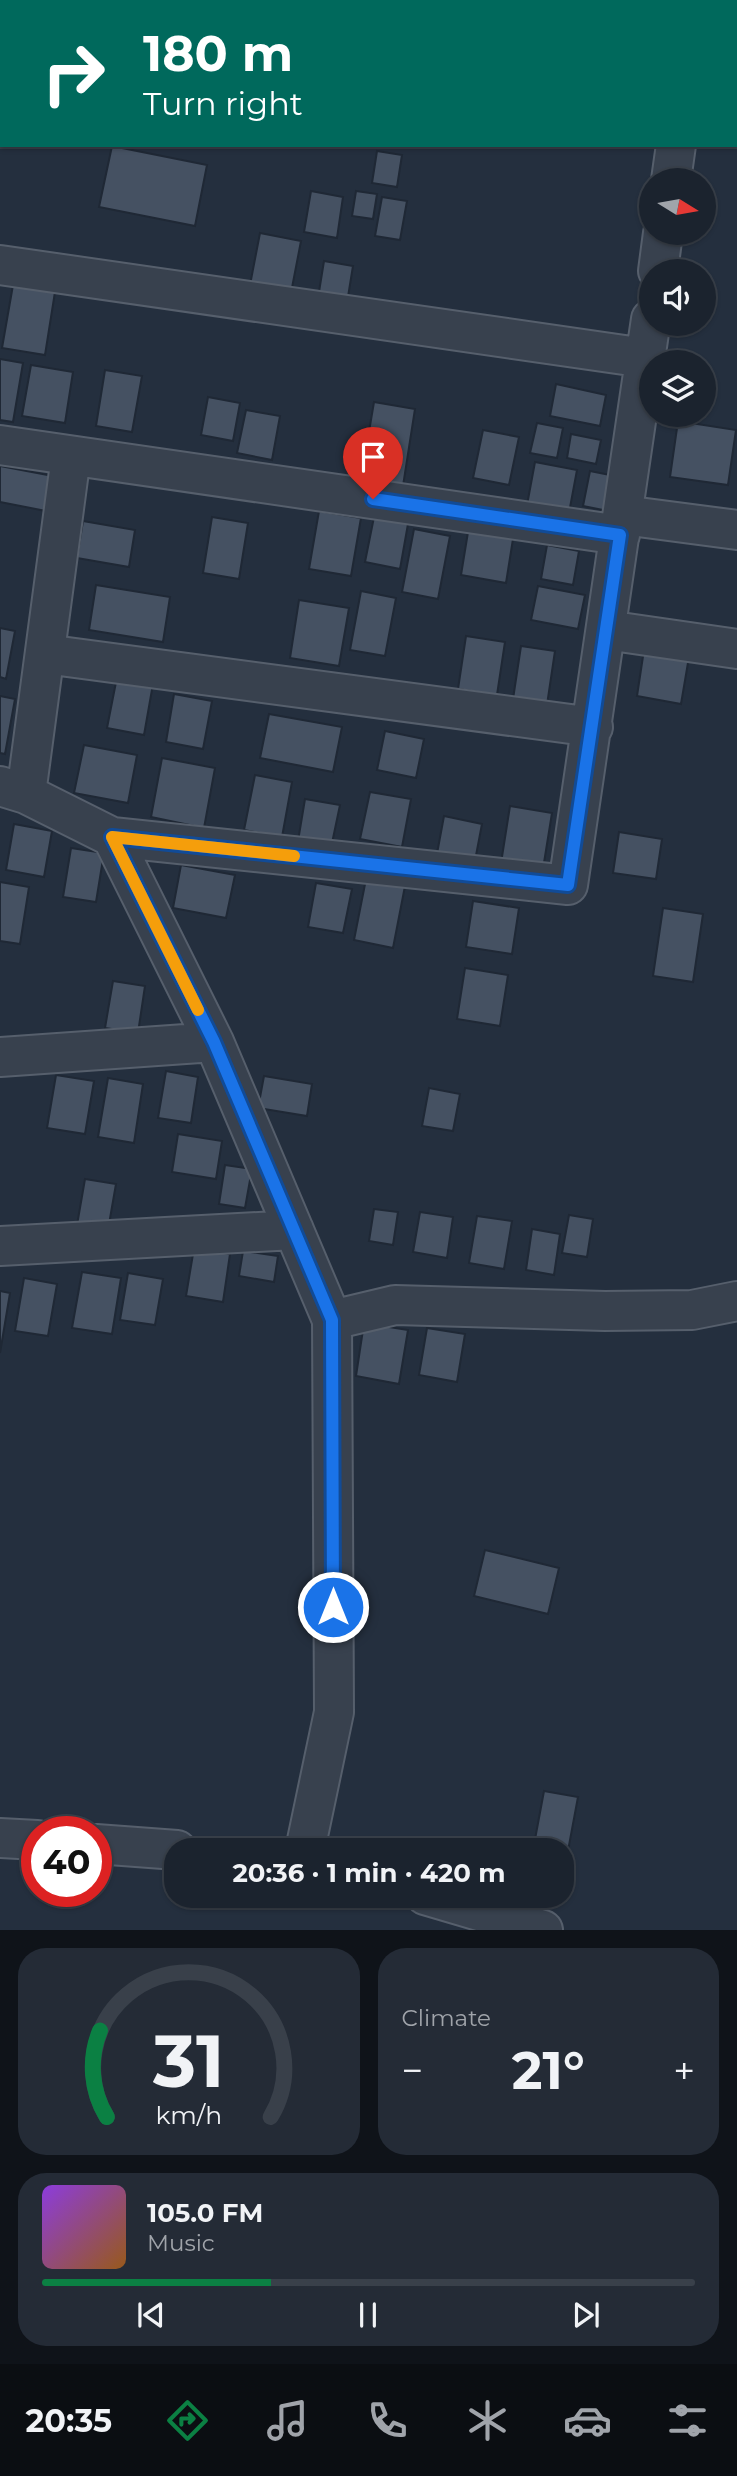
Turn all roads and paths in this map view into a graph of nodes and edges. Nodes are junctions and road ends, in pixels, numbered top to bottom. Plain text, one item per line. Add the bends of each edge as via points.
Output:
1 (676, 147) edge
2 (673, 168) edge
3 (0, 265) edge
4 (639, 357) edge
5 (639, 402) edge
6 (0, 445) edge
7 (71, 456) junction
8 (622, 525) junction
9 (737, 530) edge
10 (606, 630) junction
11 (737, 649) edge
12 (45, 654) junction
13 (593, 727) junction
14 (8, 793) edge
15 (112, 837) junction
16 (214, 1042) junction
17 (0, 1057) edge
18 (294, 1230) junction
19 (0, 1246) edge
20 (737, 1301) edge
21 (332, 1320) junction
22 (0, 1838) edge
23 (308, 1838) edge
24 (21, 1839) edge
25 (112, 1845) edge
26 (164, 1849) edge
27 (468, 1908) edge
28 (542, 1930) edge

1 - 2 street
3 - 4 street
5 - 8 street
6 - 7 street
7 - 8 street
7 - 12 street
8 - 9 street
8 - 10 street
10 - 11 street
10 - 13 street
12 - 13 street
12 - 14 street
13 - 15 street via 568,885
14 - 15 street
15 - 16 street
16 - 17 street
16 - 18 street
18 - 19 street
18 - 21 street
20 - 21 street via 692,1310 395,1305
21 - 23 street via 334,1712
22 - 24 street
25 - 26 street
27 - 28 street

